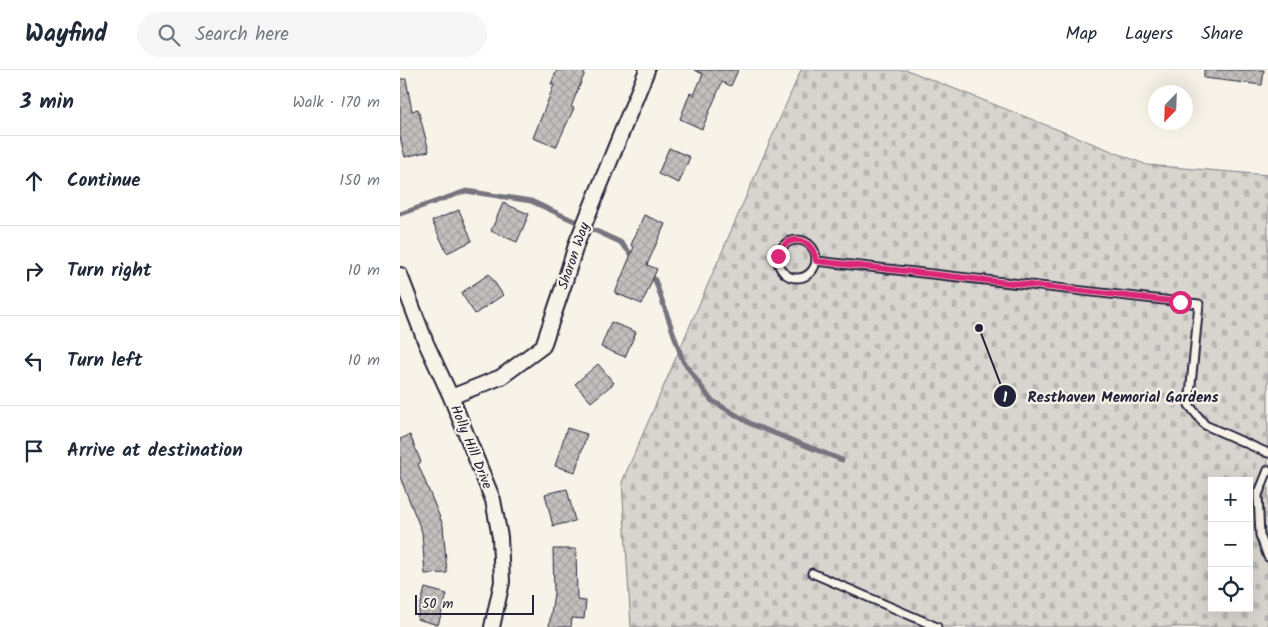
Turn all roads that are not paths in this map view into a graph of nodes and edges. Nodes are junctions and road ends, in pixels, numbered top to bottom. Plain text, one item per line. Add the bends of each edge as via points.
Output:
1 (647, 70) edge
2 (816, 261) junction
3 (400, 275) edge
4 (451, 397) junction
5 (1268, 452) edge
6 (1268, 470) edge
7 (1268, 557) edge
8 (812, 573) dead end
9 (492, 627) edge
10 (937, 627) edge

1 - 4 street, Sharon Way via 577,242 543,346 500,377
2 - 2 lane via 807,276 795,278 780,269 778,256 784,245 802,240 812,248
2 - 5 lane via 1199,304 1189,405 1206,426
3 - 4 street, Holly Hill Drive
4 - 9 street, Holly Hill Drive via 493,500 500,537 502,582
6 - 7 lane via 1258,495 1260,535
8 - 10 lane

